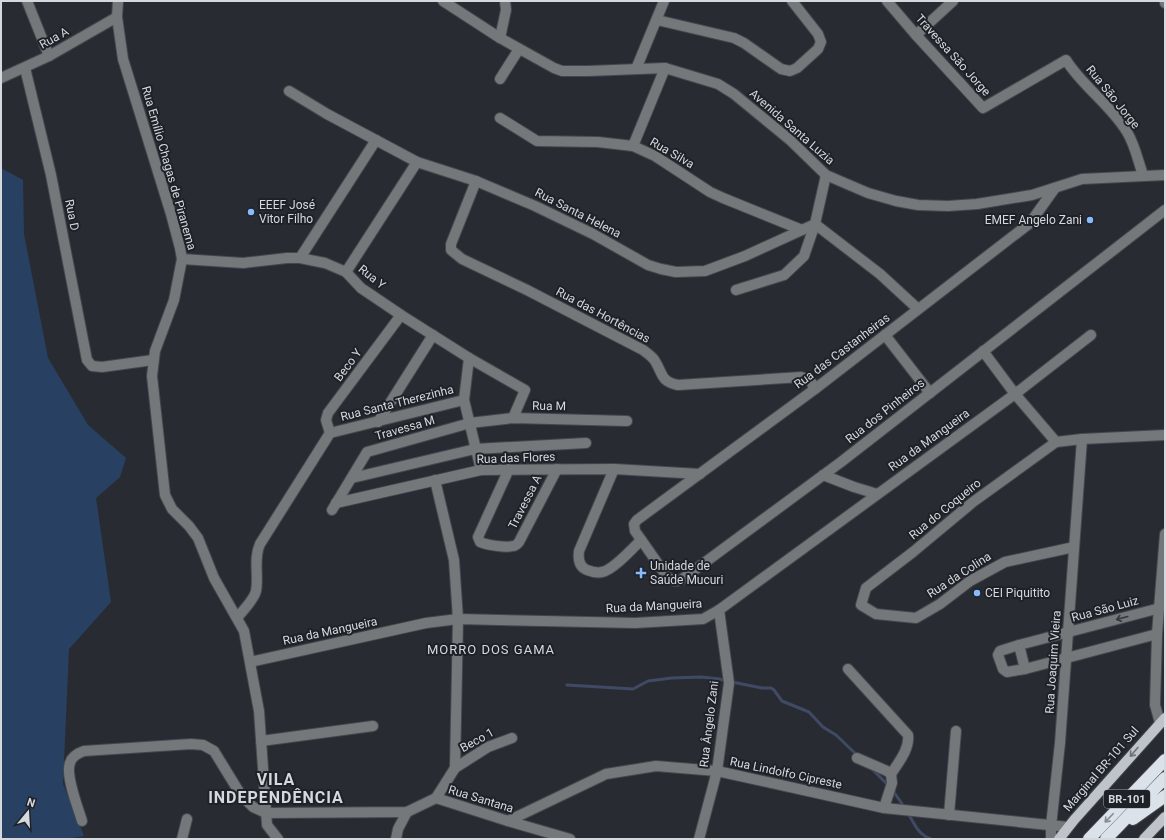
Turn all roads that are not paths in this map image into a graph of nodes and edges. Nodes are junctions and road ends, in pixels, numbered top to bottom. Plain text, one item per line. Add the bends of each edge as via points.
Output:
1 (27, 1) edge
2 (118, 1) edge
3 (443, 1) edge
4 (505, 1) edge
5 (664, 1) edge
6 (792, 1) edge
7 (887, 1) edge
8 (953, 1) edge
9 (117, 16) junction
10 (657, 20) junction
11 (916, 35) junction
12 (500, 38) junction
13 (519, 49) junction
14 (49, 56) junction
15 (1066, 60) joint
16 (25, 68) junction
17 (665, 68) junction
18 (636, 69) junction
19 (1, 78) edge
20 (500, 78) dead end
21 (289, 91) dead end
22 (500, 118) dead end
23 (376, 140) junction
24 (633, 146) junction
25 (417, 162) junction
26 (826, 175) junction
27 (1143, 175) junction
28 (1165, 175) edge
29 (476, 180) junction
30 (1055, 188) junction
31 (1165, 210) edge
32 (815, 224) junction
33 (802, 230) junction
34 (300, 258) junction
35 (182, 260) junction
36 (346, 272) junction
37 (736, 290) dead end
38 (918, 309) junction
39 (401, 315) junction
40 (432, 335) junction
41 (885, 335) junction
42 (1091, 335) dead end
43 (983, 351) junction
44 (469, 358) junction
45 (154, 360) junction
46 (815, 389) junction
47 (930, 393) junction
48 (1015, 394) junction
49 (464, 400) junction
50 (513, 418) junction
51 (627, 421) dead end
52 (378, 422) junction
53 (470, 423) junction
54 (330, 433) junction
55 (1165, 435) edge
56 (1082, 439) junction
57 (1056, 442) junction
58 (586, 443) dead end
59 (476, 448) junction
60 (508, 469) junction
61 (557, 469) junction
62 (614, 469) junction
63 (480, 470) junction
64 (700, 474) junction
65 (823, 475) junction
66 (352, 478) junction
67 (435, 480) junction
68 (877, 494) junction
69 (334, 507) joint
70 (634, 524) joint
71 (1165, 534) edge
72 (641, 540) junction
73 (1074, 547) junction
74 (861, 605) joint
75 (1160, 608) junction
76 (719, 610) junction
77 (237, 618) junction
78 (458, 619) junction
79 (1068, 632) junction
80 (1157, 634) junction
81 (1019, 645) junction
82 (1066, 657) junction
83 (250, 662) junction
84 (848, 668) dead end
85 (1025, 669) junction
86 (1163, 721) edge
87 (374, 726) dead end
88 (956, 731) dead end
89 (512, 738) dead end
90 (261, 741) junction
91 (857, 758) dead end
92 (1165, 760) edge
93 (455, 768) junction
94 (717, 772) junction
95 (891, 774) junction
96 (1165, 778) edge
97 (1165, 796) edge
98 (436, 798) junction
99 (884, 808) junction
100 (407, 812) junction
101 (266, 813) junction
102 (949, 815) junction
103 (1165, 817) edge
104 (187, 819) dead end
105 (82, 821) dead end
106 (508, 821) junction
107 (1051, 826) junction
108 (1068, 827) junction
109 (182, 839) edge
110 (278, 839) edge
111 (396, 839) edge
112 (570, 839) edge
113 (699, 839) edge
114 (1051, 839) edge
115 (1059, 839) edge
116 (1089, 839) edge
117 (1106, 839) edge
118 (1144, 839) edge

1 - 14 street
2 - 9 street, Rua Emílio Chagas de Piranema
3 - 12 street, Avenida Santa Luzia
4 - 12 street via 506,10
5 - 10 street
6 - 10 street via 818,34 821,42 818,49 790,71 781,69 734,38
7 - 11 street, Travessa São Jorge
8 - 11 street
9 - 14 street, Rua A
9 - 35 street, Rua Emílio Chagas de Piranema via 123,59 173,221
10 - 18 street
11 - 15 street, Travessa São Jorge via 983,108
12 - 13 street, Avenida Santa Luzia
13 - 18 street, Avenida Santa Luzia via 562,70
13 - 20 street
14 - 16 street, Rua A
15 - 27 street, Rua São Jorge via 1127,132
16 - 19 street, Rua A
16 - 45 street, Rua D via 51,175 87,360 92,366 102,367
17 - 18 street, Avenida Santa Luzia
17 - 24 street
17 - 26 street, Avenida Santa Luzia via 726,88 790,140
21 - 23 street, Rua Santa Helena
22 - 24 street, Rua Silva via 537,141 598,142
23 - 25 street, Rua Santa Helena
23 - 34 street
24 - 33 street, Rua Silva via 655,156 710,192
25 - 29 street, Rua Santa Helena
25 - 36 street
26 - 30 street, Avenida Santa Luzia via 868,193 918,205 948,206 992,202
26 - 32 street
27 - 28 street, Avenida Santa Luzia
27 - 30 street, Avenida Santa Luzia via 1082,179
29 - 33 street, Rua Santa Helena via 593,234 648,265 676,272 705,271
29 - 46 street, Rua das Hortências via 451,244 451,250 462,259 643,350 654,360 662,378 670,384 800,377 810,380
30 - 38 street, Rua das Castanheiras via 1030,223
31 - 43 street, Rua dos Pinheiros
32 - 33 street, Rua Santa Helena
32 - 37 street via 804,256 784,275
32 - 38 street via 880,274
34 - 35 street, Rua Y via 243,263
34 - 36 street, Rua Y via 325,263
35 - 45 street, Rua Emílio Chagas de Piranema via 174,300
36 - 39 street, Rua Y via 361,288
38 - 41 street, Rua das Castanheiras
39 - 40 street, Rua Y
39 - 54 street, Beco Y via 328,412 326,420
40 - 44 street, Rua Y
40 - 52 street
41 - 46 street, Rua das Castanheiras
41 - 47 street
42 - 48 street, Rua da Mangueira
43 - 47 street, Rua dos Pinheiros
43 - 48 street
44 - 49 street
44 - 50 street, Rua Y via 525,390
45 - 77 street, Rua Emílio Chagas de Piranema via 152,376 165,495 172,509 198,538 214,578
46 - 64 street, Rua das Castanheiras
47 - 65 street, Rua dos Pinheiros
48 - 57 street
48 - 68 street, Rua da Mangueira
49 - 52 street, Rua Santa Therezinha
49 - 53 street, Rua Santa Therezinha
50 - 51 street, Rua M
50 - 53 street, Rua M
52 - 54 street, Rua Santa Therezinha
53 - 59 street, Rua Santa Therezinha
53 - 66 street, Travessa M via 368,452
54 - 77 street, Rua Santa Therezinha via 260,544 256,590
55 - 56 street
56 - 57 street
56 - 73 street, Rua Joaquim Vieira
57 - 74 street, Rua do Coqueiro via 973,502 866,588
58 - 59 street
59 - 63 street, Rua Santa Therezinha
59 - 66 street
60 - 61 street, Rua das Flores
60 - 61 street, Travessa A via 478,537 484,544 515,546 519,542
60 - 63 street, Rua das Flores
61 - 62 street, Rua das Flores
62 - 64 street, Rua das Flores
62 - 72 street via 579,551 578,560 585,569 602,572 610,569
63 - 67 street, Rua das Flores
64 - 70 street, Rua das Castanheiras
65 - 68 street
65 - 72 street, Rua dos Pinheiros via 681,580 668,578
66 - 69 street, Travessa M
67 - 69 street, Rua das Flores
67 - 78 street via 454,560
68 - 76 street, Rua da Mangueira
70 - 72 street, Rua dos Pinheiros
71 - 75 street
73 - 74 street, Rua da Colina via 1005,562 970,581 940,604 916,618 876,614
73 - 79 street, Rua Joaquim Vieira
75 -> 79 street, Rua São Luiz
75 - 80 street
76 - 78 street, Rua da Mangueira via 703,619 635,623
76 - 94 street, Rua Ângelo Zani via 729,683
77 - 83 street, Rua Emílio Chagas de Piranema via 244,631
78 - 83 street, Rua da Mangueira via 426,623
78 - 93 street
79 - 81 street, Rua São Luiz
79 - 82 street, Rua Joaquim Vieira
80 - 82 street, Rua São Luiz
80 - 86 street via 1155,705
81 - 85 street
81 - 85 street, Rua São Luiz via 1000,651 998,655 1004,672
82 - 85 street, Rua São Luiz
82 - 107 street, Rua Joaquim Vieira
83 - 90 street, Rua Emílio Chagas de Piranema via 259,711
84 - 95 street via 908,735 907,747
86 -> 108 main road, Marginal BR-101 Sul
87 - 90 street
88 - 102 street
89 - 93 street, Beco 1 via 488,747
90 - 101 street, Rua Emílio Chagas de Piranema
91 - 95 street
92 -> 116 highway, BR-101
93 - 98 street
94 - 99 street, Rua Lindolfo Cipreste
94 - 106 street, Rua Lindolfo Cipreste via 656,766 606,774
94 - 113 street, Rua Ângelo Zani
95 - 99 street via 892,783
96 - 117 highway, BR-101
97 - 117 highway
98 - 100 street, Rua Santana
98 - 106 street, Rua Santana
99 - 102 street, Rua Lindolfo Cipreste
100 - 101 street, Rua Santana
100 - 111 street
101 - 105 street via 253,807 241,795 214,751 203,745 191,744 78,753 70,762 69,773
101 - 110 street, Rua Emílio Chagas de Piranema via 267,825
102 - 107 street, Rua Lindolfo Cipreste
103 - 118 main road
104 - 109 street
106 - 112 street, Rua Santana
107 - 108 street, Rua Lindolfo Cipreste
107 - 114 street, Rua Joaquim Vieira
108 - 115 main road, Marginal BR-101 Sul

